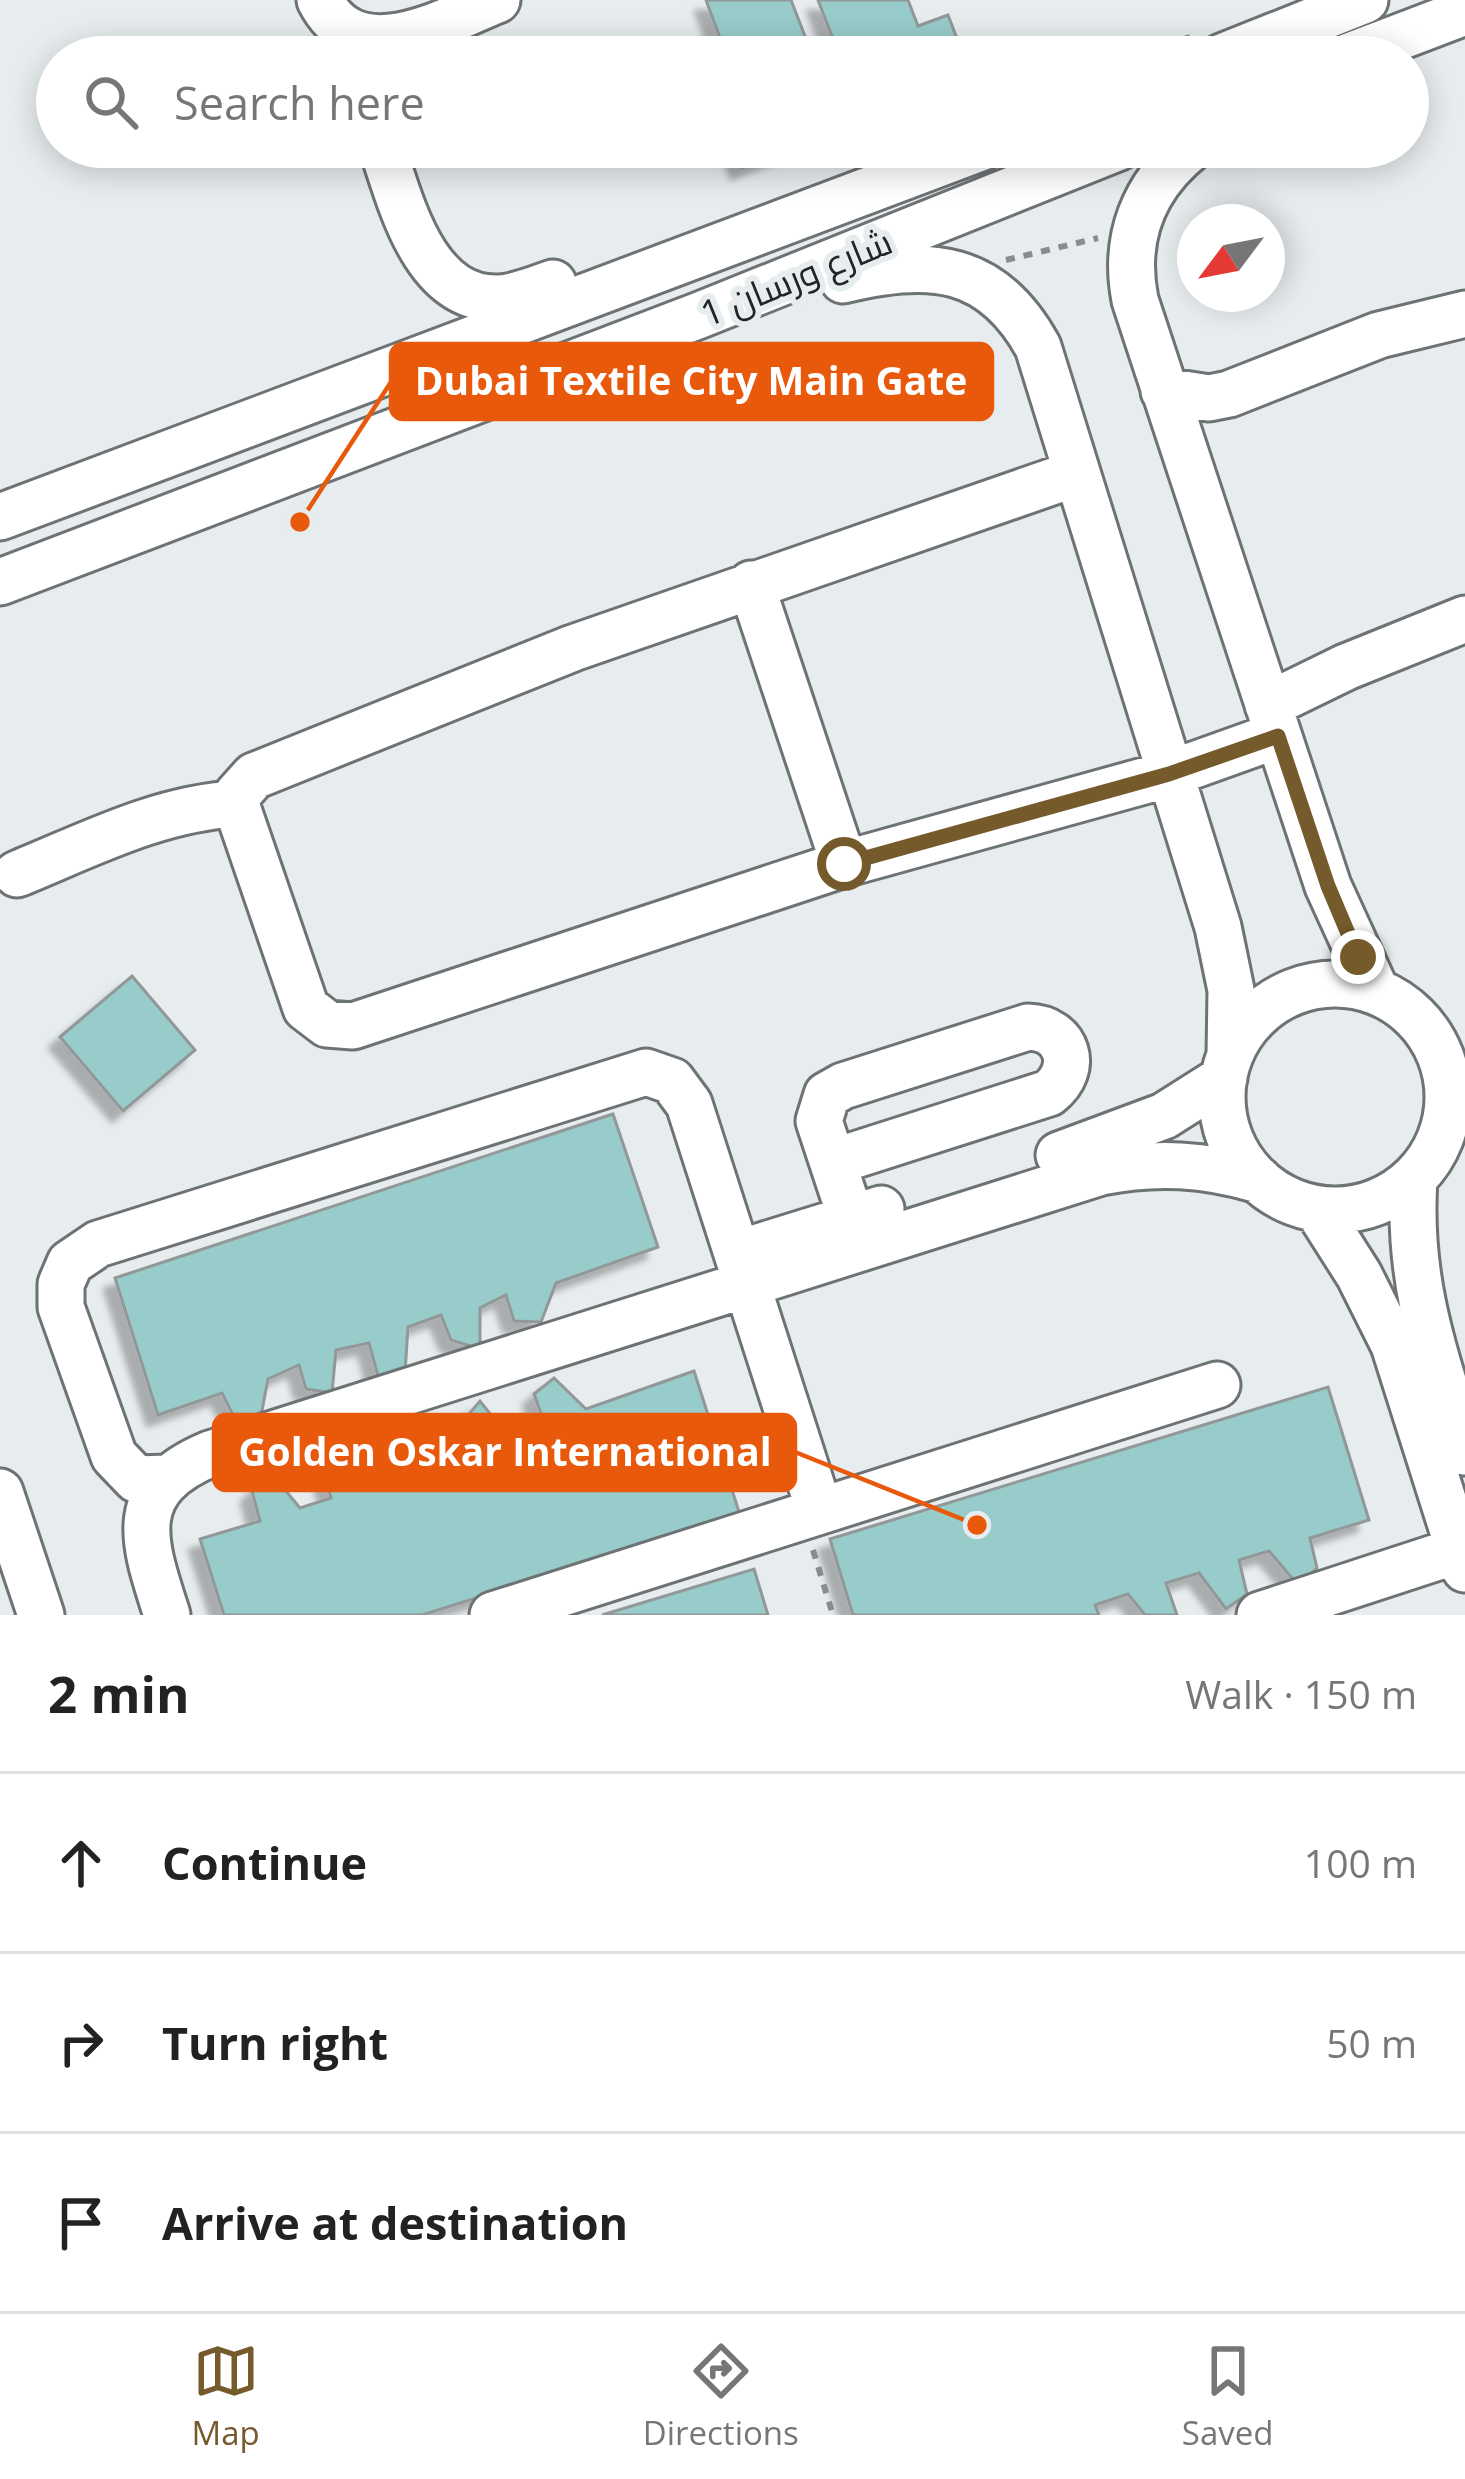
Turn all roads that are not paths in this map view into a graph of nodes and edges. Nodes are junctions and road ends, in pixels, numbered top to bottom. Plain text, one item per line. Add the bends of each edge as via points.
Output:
1 (320, 0) edge
2 (497, 0) edge
3 (1364, 0) edge
4 (1465, 12) edge
5 (362, 36) edge
6 (405, 36) edge
7 (1274, 36) edge
8 (1402, 36) edge
9 (391, 168) edge
10 (928, 168) edge
11 (1067, 168) edge
12 (1169, 168) edge
13 (674, 264) junction
14 (1465, 314) edge
15 (700, 316) junction
16 (1164, 391) junction
17 (1078, 473) junction
18 (0, 517) edge
19 (0, 583) edge
20 (751, 584) junction
21 (1465, 620) edge
22 (1273, 720) junction
23 (1169, 774) junction
24 (236, 804) junction
25 (844, 864) junction
26 (17, 874) dead end
27 (1394, 1002) junction
28 (1465, 1034) edge
29 (1227, 1067) junction
30 (1454, 1124) edge
31 (833, 1162) junction
32 (1414, 1179) junction
33 (1258, 1180) junction
34 (1317, 1209) junction
35 (856, 1233) junction
36 (744, 1268) junction
37 (1411, 1339) junction
38 (1217, 1385) dead end
39 (1465, 1452) edge
40 (168, 1478) junction
41 (0, 1492) edge
42 (810, 1512) junction
43 (1463, 1556) edge
44 (0, 1573) edge
45 (14, 1615) edge
46 (41, 1615) edge
47 (167, 1615) edge
48 (493, 1615) edge
49 (1260, 1615) edge

1 - 5 street via 341,26
2 - 6 street
3 - 7 street
4 - 8 street
9 - 13 street via 427,257 461,290 500,298 595,269
10 - 13 street, شارع ورسان 1
11 - 15 street, شارع ورسان 1
12 - 16 street via 1140,212 1130,256
13 - 18 street, شارع ورسان 1
14 - 16 street via 1379,335 1229,394
15 - 17 street via 911,267 964,275 1025,324
15 - 19 street, شارع ورسان 1
16 - 22 street
17 - 20 street
17 - 23 street
20 - 24 street via 254,776
20 - 25 street
21 - 22 street via 1346,667
22 - 23 street
22 - 27 street via 1328,886
23 - 25 street
23 - 29 street via 1226,958
24 - 25 street via 299,997 316,1018 340,1027
24 - 26 street via 154,818
27 - 28 street
27 - 29 street via 1348,984 1290,993 1244,1029
27 - 30 street via 1441,1057
29 - 33 street via 1228,1133
29 - 35 street via 1132,1131
30 - 32 street
31 - 31 street via 819,1112 834,1089 1028,1027 1049,1030 1064,1046 1064,1078 1048,1093
31 - 35 street
32 - 34 street via 1369,1205
32 - 37 street
33 - 34 street
33 - 35 street via 1196,1166 1132,1166
34 - 37 street
35 - 36 street
36 - 40 street via 209,1454
36 - 40 street via 682,1091 646,1072 88,1248 64,1273 61,1307 119,1466 136,1479
36 - 42 street
37 - 39 street
37 - 43 street
38 - 42 street
40 - 47 street via 150,1504 145,1536
41 - 46 street
42 - 48 street
43 - 49 street
44 - 45 street

